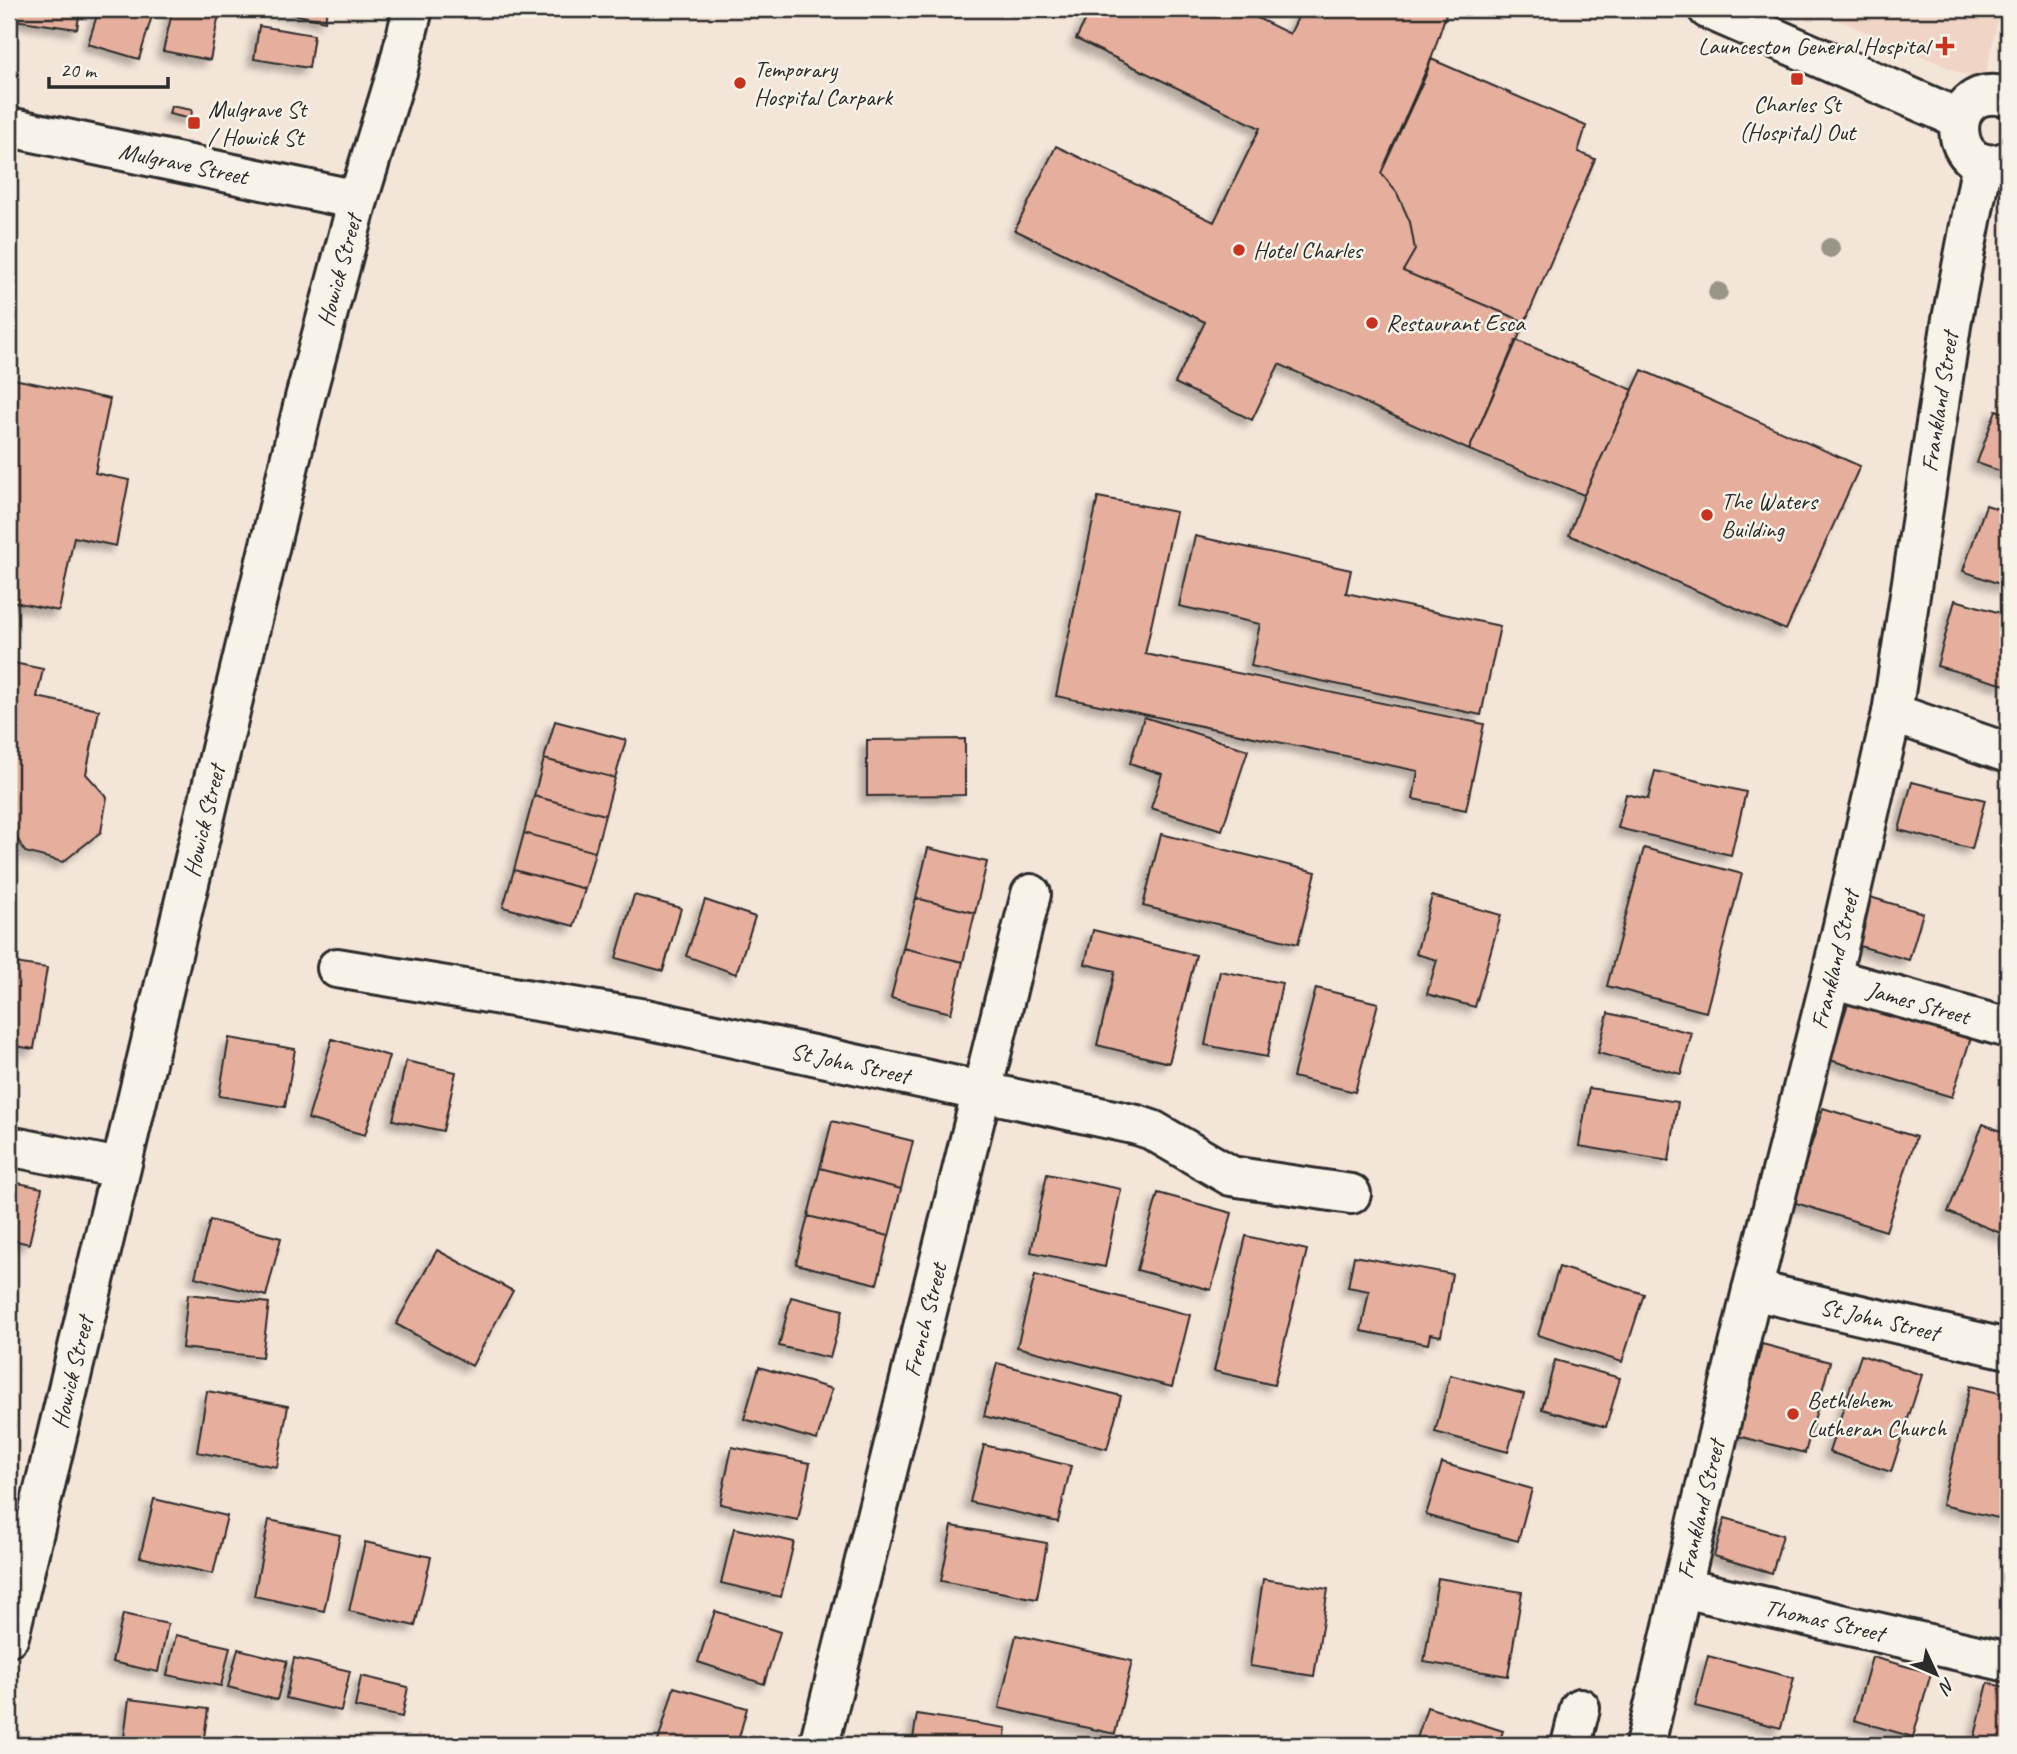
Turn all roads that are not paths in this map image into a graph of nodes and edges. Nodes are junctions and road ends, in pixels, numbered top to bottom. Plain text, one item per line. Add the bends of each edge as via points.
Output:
1 (413, 9) edge
2 (1709, 9) edge
3 (2008, 97) edge
4 (1960, 119) junction
5 (9, 127) edge
6 (1995, 162) edge
7 (358, 200) junction
8 (1892, 713) junction
9 (2008, 753) edge
10 (1031, 894) dead end
11 (337, 968) dead end
12 (1830, 978) junction
13 (2008, 1028) edge
14 (982, 1090) junction
15 (9, 1146) edge
16 (119, 1168) junction
17 (1351, 1195) dead end
18 (1752, 1290) junction
19 (2008, 1349) edge
20 (1683, 1588) junction
21 (9, 1636) edge
22 (2008, 1662) edge
23 (1580, 1708) dead end
24 (819, 1745) edge
25 (1571, 1745) edge
26 (1645, 1745) edge

1 - 7 street, Howick Street
2 - 4 street
3 - 4 street via 1985,95 1974,100
4 - 6 street via 1960,141 1965,150
5 - 7 street, Mulgrave Street
6 - 8 street, Frankland Street via 1952,319
7 - 16 street, Howick Street via 305,398
8 - 9 street
8 - 12 street, Frankland Street
10 - 14 street, French Street
11 - 14 street, St John Street via 646,1019
12 - 13 street, James Street
12 - 18 street, Frankland Street
14 - 17 street, St John Street via 1152,1130 1231,1176
14 - 24 street, French Street
15 - 16 street
16 - 21 street, Howick Street
18 - 19 street, St John Street
18 - 20 street, Frankland Street
20 - 22 street, Thomas Street
20 - 26 street, Frankland Street
23 - 25 street

